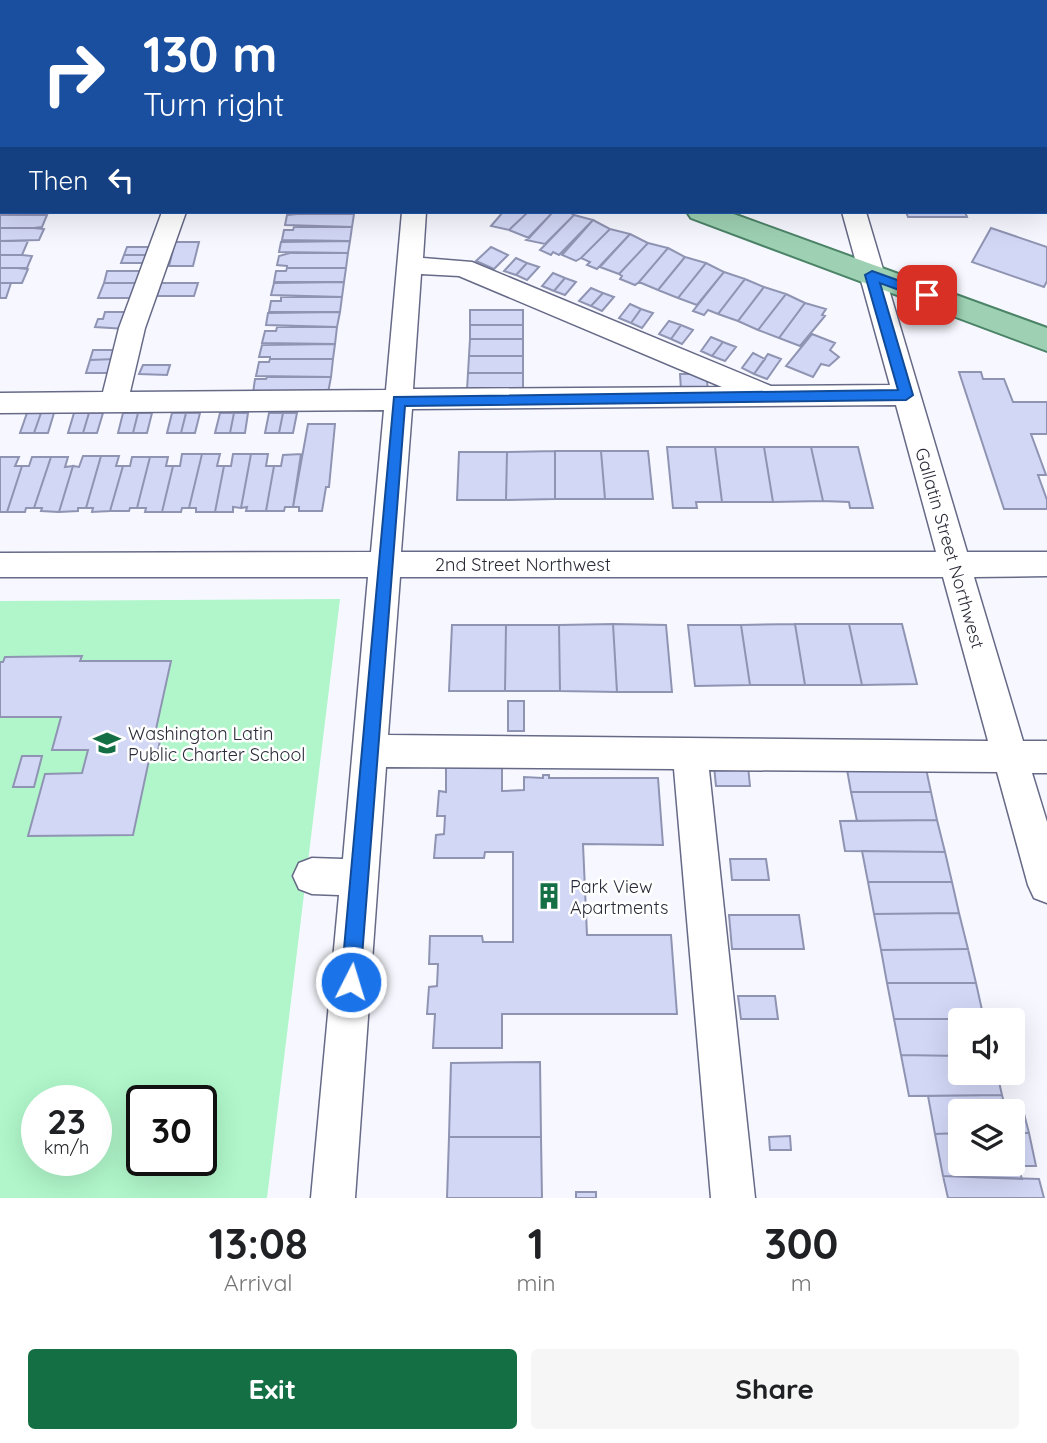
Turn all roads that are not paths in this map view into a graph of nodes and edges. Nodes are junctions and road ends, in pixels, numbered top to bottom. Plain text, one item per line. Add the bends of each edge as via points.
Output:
1 (173, 214) edge
2 (414, 214) edge
3 (706, 214) edge
4 (855, 214) edge
5 (410, 265) junction
6 (872, 275) junction
7 (1047, 340) edge
8 (906, 395) junction
9 (772, 397) junction
10 (399, 401) junction
11 (114, 402) junction
12 (0, 403) edge
13 (385, 564) junction
14 (956, 564) junction
15 (1047, 564) edge
16 (0, 565) edge
17 (370, 751) junction
18 (690, 754) junction
19 (1010, 757) junction
20 (1047, 757) edge
21 (312, 876) dead end
22 (359, 877) junction
23 (1047, 885) edge
24 (333, 1198) edge
25 (733, 1198) edge

1 - 11 street via 132,328
2 - 5 street
3 - 6 main road
4 - 6 street, Gallatin Street Northwest
5 - 9 street via 463,268
5 - 10 street
6 - 7 main road
6 - 8 street, Gallatin Street Northwest
8 - 9 street
8 - 14 street, Gallatin Street Northwest
9 - 10 street
10 - 11 street
10 - 13 street
11 - 12 street
13 - 14 street, 2nd Street Northwest
13 - 16 street, 2nd Street Northwest
13 - 17 street
14 - 15 street, 2nd Street Northwest
14 - 19 street, Gallatin Street Northwest
17 - 18 street
17 - 22 street
18 - 19 street
18 - 25 street
19 - 20 street
19 - 23 street, Gallatin Street Northwest
21 - 22 street
22 - 24 street

